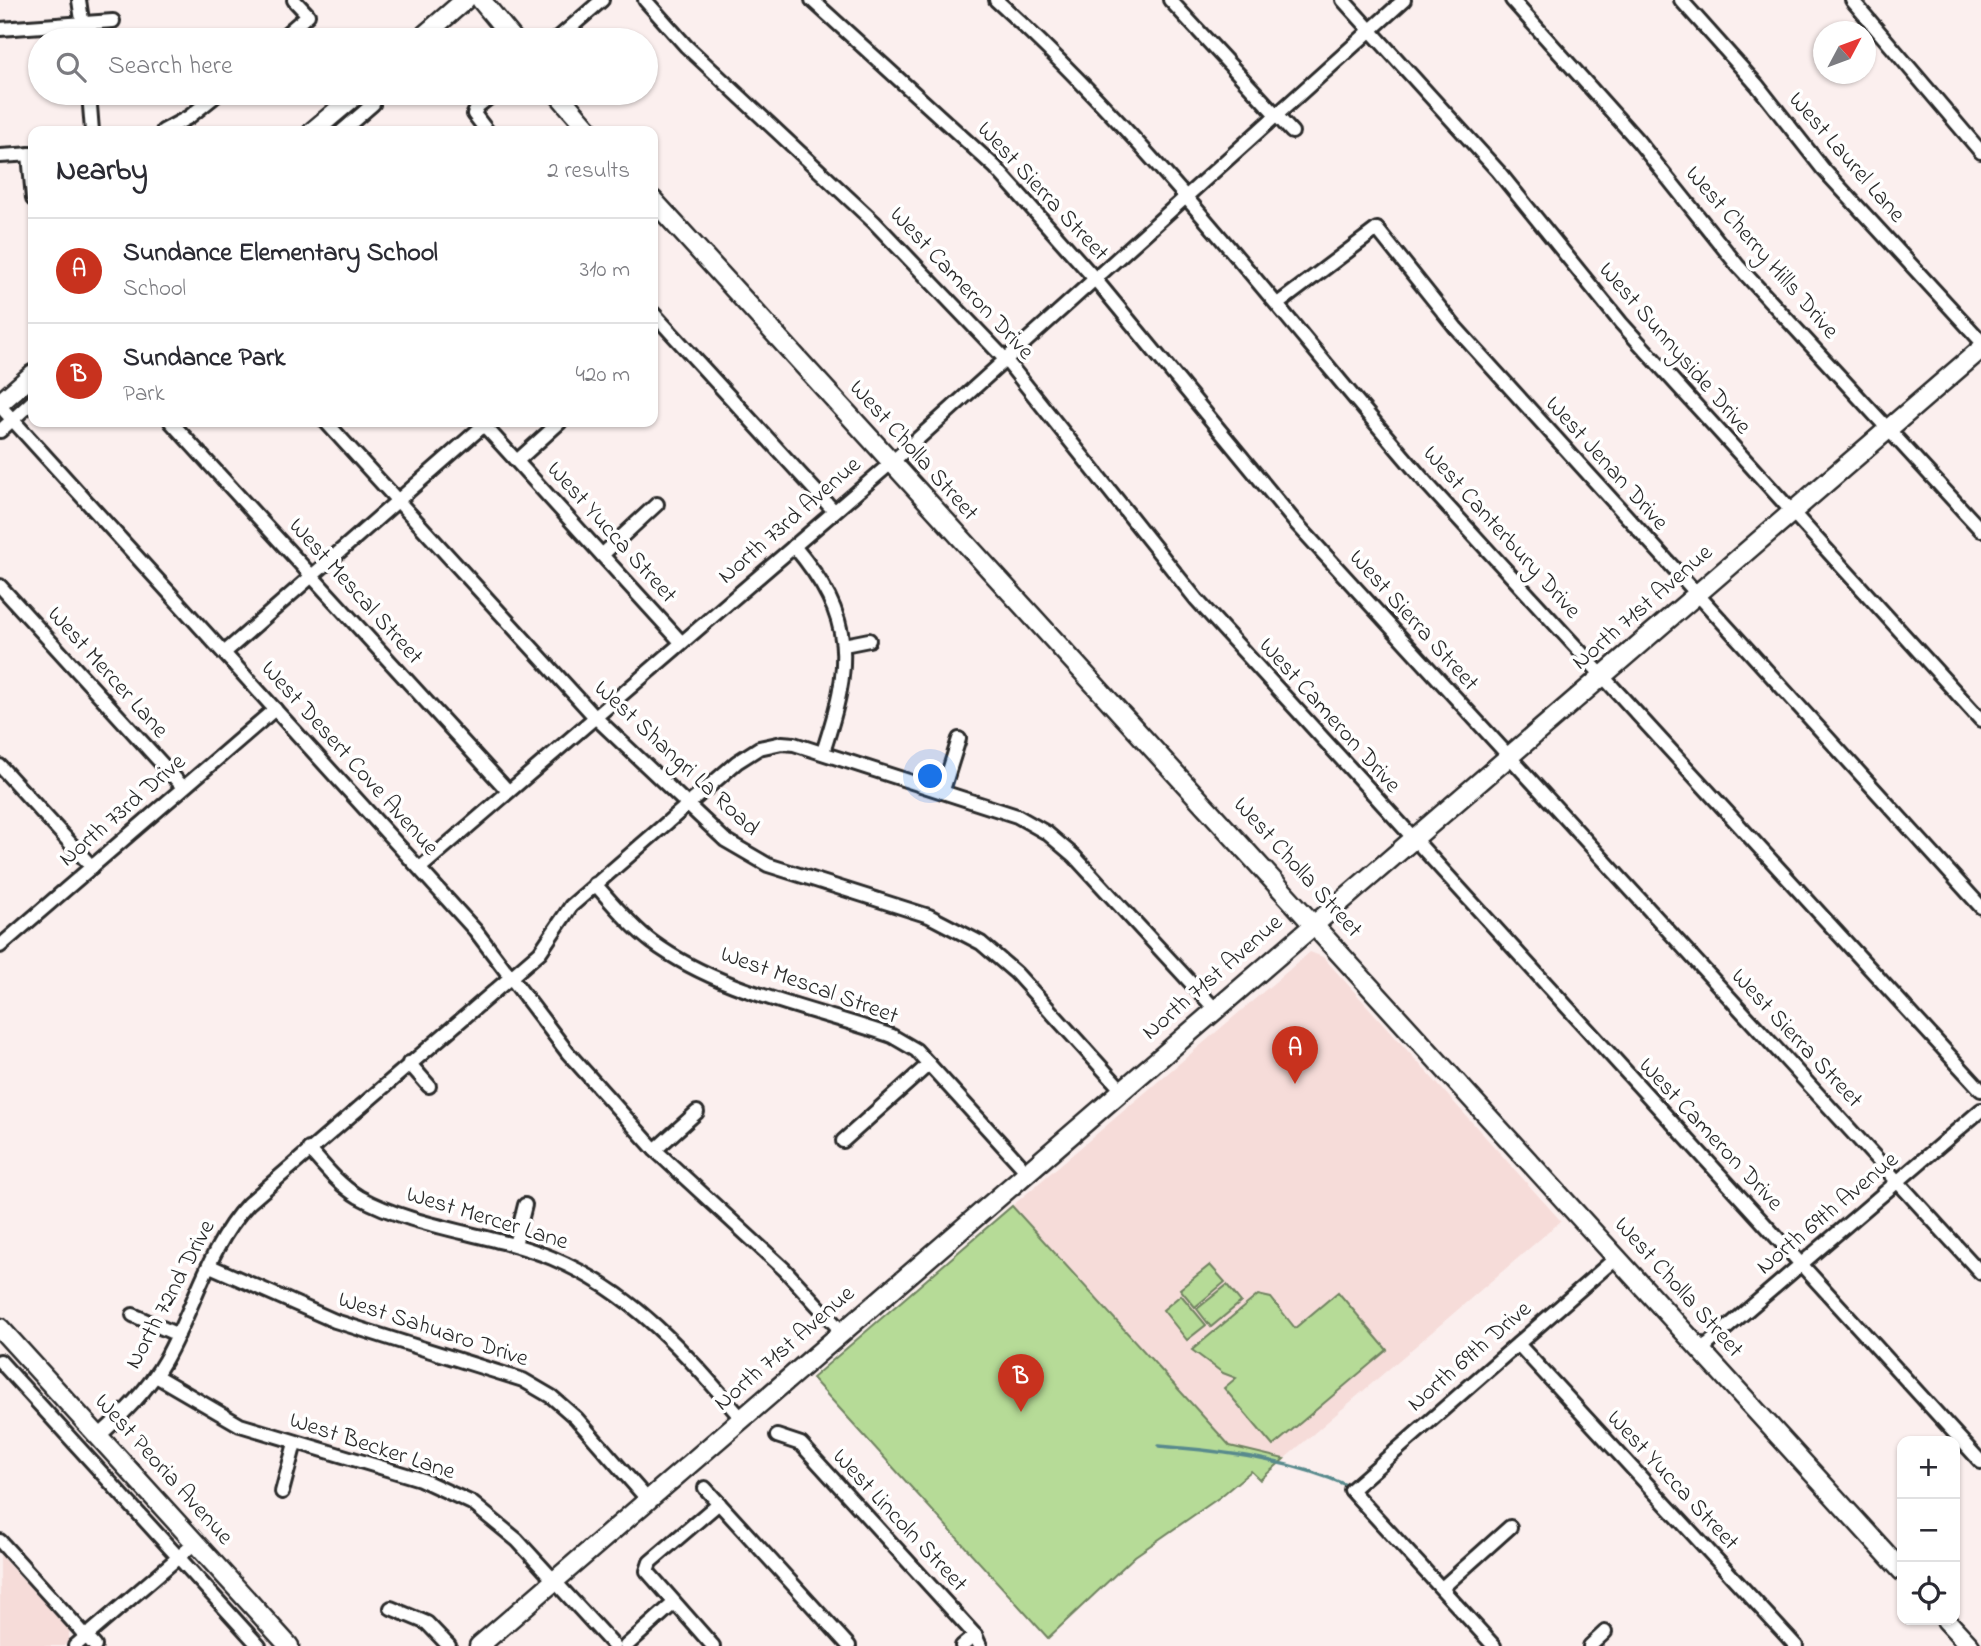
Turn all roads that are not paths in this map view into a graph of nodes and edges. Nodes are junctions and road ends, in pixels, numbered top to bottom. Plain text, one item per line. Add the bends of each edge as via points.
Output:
1 (79, 0) edge
2 (294, 0) edge
3 (466, 0) edge
4 (481, 0) edge
5 (602, 0) edge
6 (645, 0) edge
7 (812, 0) edge
8 (996, 0) edge
9 (1170, 0) edge
10 (1343, 0) edge
11 (1404, 0) edge
12 (1512, 0) edge
13 (1681, 0) edge
14 (1852, 0) edge
15 (113, 21) dead end
16 (84, 24) junction
17 (84, 28) edge
18 (293, 28) edge
19 (433, 28) edge
20 (504, 28) edge
21 (570, 28) edge
22 (0, 29) edge
23 (1371, 30) junction
24 (90, 105) edge
25 (204, 105) edge
26 (344, 105) edge
27 (372, 105) edge
28 (479, 105) edge
29 (567, 105) edge
30 (1276, 115) junction
31 (92, 126) edge
32 (172, 126) edge
33 (319, 126) edge
34 (348, 126) edge
35 (482, 126) edge
36 (586, 126) edge
37 (1292, 132) dead end
38 (1981, 152) edge
39 (28, 154) edge
40 (0, 156) edge
41 (1185, 198) junction
42 (658, 206) edge
43 (1095, 279) junction
44 (1279, 303) junction
45 (658, 318) edge
46 (1981, 341) edge
47 (1981, 349) edge
48 (1005, 359) junction
49 (28, 379) edge
50 (0, 405) edge
51 (28, 406) edge
52 (12, 420) junction
53 (177, 427) edge
54 (331, 427) edge
55 (479, 427) edge
56 (487, 427) edge
57 (554, 427) edge
58 (1888, 428) junction
59 (0, 431) edge
60 (517, 461) junction
61 (891, 463) junction
62 (398, 500) junction
63 (657, 504) dead end
64 (834, 511) junction
65 (1791, 512) junction
66 (1981, 530) edge
67 (794, 546) junction
68 (602, 555) junction
69 (312, 575) junction
70 (0, 586) edge
71 (1696, 595) junction
72 (869, 640) dead end
73 (681, 642) junction
74 (844, 645) junction
75 (224, 653) junction
76 (1602, 676) junction
77 (275, 709) junction
78 (595, 717) junction
79 (1981, 720) edge
80 (959, 739) dead end
81 (823, 752) junction
82 (1509, 757) junction
83 (0, 766) edge
84 (183, 787) junction
85 (943, 790) junction
86 (508, 791) junction
87 (688, 805) junction
88 (1412, 840) junction
89 (92, 867) junction
90 (420, 868) junction
91 (595, 884) junction
92 (1981, 907) edge
93 (1314, 923) junction
94 (1, 945) edge
95 (510, 975) junction
96 (1214, 1009) junction
97 (409, 1063) junction
98 (929, 1064) junction
99 (429, 1086) dead end
100 (1121, 1089) junction
101 (1981, 1090) edge
102 (1981, 1110) edge
103 (697, 1112) dead end
104 (843, 1142) dead end
105 (309, 1149) junction
106 (655, 1150) junction
107 (1027, 1172) junction
108 (1899, 1182) junction
109 (526, 1205) dead end
110 (514, 1245) junction
111 (1617, 1257) junction
112 (1801, 1264) junction
113 (210, 1266) junction
114 (1981, 1273) edge
115 (132, 1315) dead end
116 (0, 1328) edge
117 (842, 1332) junction
118 (178, 1335) junction
119 (1518, 1344) junction
120 (1701, 1350) junction
121 (0, 1361) edge
122 (156, 1376) junction
123 (741, 1419) junction
124 (99, 1436) junction
125 (777, 1436) dead end
126 (295, 1443) junction
127 (1981, 1462) edge
128 (705, 1488) dead end
129 (282, 1492) dead end
130 (648, 1500) junction
131 (719, 1503) junction
132 (1510, 1527) dead end
133 (0, 1541) edge
134 (195, 1543) junction
135 (178, 1557) junction
136 (1897, 1566) edge
137 (556, 1580) junction
138 (1442, 1588) junction
139 (674, 1603) junction
140 (391, 1608) dead end
141 (1951, 1625) edge
142 (1605, 1632) dead end
143 (977, 1640) edge
144 (91, 1641) edge
145 (75, 1646) edge
146 (259, 1646) edge
147 (289, 1646) edge
148 (449, 1646) edge
149 (479, 1646) edge
150 (614, 1646) edge
151 (626, 1646) edge
152 (713, 1646) edge
153 (849, 1646) edge
154 (962, 1646) edge
155 (1494, 1646) edge
156 (1590, 1646) edge
157 (1796, 1646) edge
158 (1970, 1646) edge

1 - 16 street
2 - 18 street via 308,15
3 - 19 street
4 - 20 street
5 - 21 street
6 - 48 street, West Cameron Drive via 686,46 874,222
7 - 43 street, West Sierra Street via 995,167
8 - 41 street, West Canterbury Drive via 1090,89
9 - 30 street
10 - 23 street, West Sunnyside Drive
11 - 23 street, North 73rd Avenue
12 - 58 street, West Cherry Hills Drive via 1638,141 1738,266
13 - 46 street, West Laurel Lane via 1824,169
14 - 38 street
15 - 16 street
16 - 17 street
16 - 22 street
23 - 30 street, North 73rd Avenue
23 - 65 street, West Sunnyside Drive via 1498,171 1620,323
24 - 31 street
25 - 32 street
26 - 33 street
27 - 34 street
28 - 35 street via 474,114
29 - 36 street
30 - 37 street
30 - 41 street, North 73rd Avenue
39 - 40 street
41 - 43 street, North 73rd Avenue
41 - 44 street, West Canterbury Drive
42 - 61 street, West Cholla Street
43 - 48 street, North 73rd Avenue
43 - 82 street, West Sierra Street via 1295,522
44 - 71 street, West Jenan Drive via 1377,229 1456,328
44 - 76 street, West Canterbury Drive via 1420,476
45 - 64 street
47 - 58 street, North 71st Avenue
48 - 61 street, North 73rd Avenue
48 - 88 street, West Cameron Drive via 1196,599
49 - 50 street
50 - 52 street, West Desert Cove Avenue
51 - 52 street
52 - 59 street
52 - 75 street, West Desert Cove Avenue
53 - 69 street, West Mescal Street
54 - 62 street, West Shangri La Road
55 - 62 street
56 - 60 street, West Yucca Street
57 - 60 street
58 - 65 street, North 71st Avenue
58 - 66 street, West Cherry Hills Drive
60 - 68 street, West Yucca Street
61 - 64 street, North 73rd Avenue
61 - 93 street, West Cholla Street
62 - 69 street
62 - 78 street, West Shangri La Road
63 - 68 street
64 - 67 street, North 73rd Avenue
65 - 71 street, North 71st Avenue
65 - 79 street, West Sunnyside Drive
67 - 73 street, North 73rd Avenue
67 - 74 street via 828,592
68 - 73 street, West Yucca Street
69 - 75 street
69 - 86 street, West Mescal Street
70 - 84 street, West Mercer Lane
71 - 76 street, North 71st Avenue
71 - 92 street, West Jenan Drive
72 - 74 street
73 - 78 street, North 73rd Avenue
74 - 81 street via 841,700
75 - 77 street, West Desert Cove Avenue
76 - 82 street, North 71st Avenue
76 - 101 street, West Canterbury Drive
77 - 84 street, North 73rd Drive
77 - 90 street, West Desert Cove Avenue
78 - 86 street, North 73rd Avenue
78 - 87 street, West Shangri La Road
80 - 85 street
81 - 85 street
81 - 87 street, North 72nd Drive via 782,743 759,748
82 - 88 street, North 71st Avenue
82 - 108 street, West Sierra Street
83 - 89 street
84 - 89 street, North 73rd Drive
85 - 96 street via 1017,816 1047,833 1074,856
86 - 90 street, North 73rd Avenue
87 - 91 street, North 72nd Drive
87 - 100 street, West Shangri La Road via 752,858 929,916 981,943 1016,973
88 - 93 street, North 71st Avenue
88 - 112 street, West Cameron Drive
89 - 94 street, North 73rd Drive
90 - 95 street, West Desert Cove Avenue
91 - 95 street, North 72nd Drive via 571,906 540,952
91 - 98 street, West Mescal Street via 640,931 685,963 724,981 892,1036
93 - 96 street, North 71st Avenue
93 - 111 street, West Cholla Street
95 - 97 street, North 72nd Drive
95 - 106 street, West Desert Cove Avenue via 568,1053
96 - 100 street, North 71st Avenue
97 - 99 street
97 - 105 street, North 72nd Drive
98 - 104 street
98 - 107 street, West Mescal Street
100 - 107 street, North 71st Avenue
102 - 108 street, North 69th Avenue
103 - 106 street
105 - 110 street, West Mercer Lane via 343,1186 374,1204
105 - 113 street, North 72nd Drive via 238,1215
106 - 117 street, West Desert Cove Avenue via 784,1269
107 - 117 street, North 71st Avenue
108 - 112 street, North 69th Avenue
108 - 114 street, West Sierra Street
109 - 110 street
110 - 123 street, West Mercer Lane via 588,1275 633,1305 671,1338
111 - 119 street, North 69th Drive
111 - 120 street, West Cholla Street
112 - 120 street, North 69th Avenue
112 - 127 street, West Cameron Drive
113 - 118 street, North 72nd Drive
113 - 130 street, West Sahuaro Drive via 344,1325 523,1380 576,1418
115 - 118 street
116 - 124 street, West Peoria Avenue
117 - 123 street, North 71st Avenue
118 - 122 street, North 72nd Drive
119 - 138 street, North 69th Drive via 1351,1490
119 - 157 street, West Yucca Street
120 - 136 street, West Cholla Street
121 - 135 street, West Peoria Avenue
122 - 124 street, North 72nd Drive
122 - 126 street, West Becker Lane via 226,1419
123 - 130 street, North 71st Avenue
124 - 134 street, West Peoria Avenue
125 - 143 street, West Lincoln Street via 800,1444
126 - 129 street
126 - 137 street, West Becker Lane via 421,1479 463,1499 501,1525
128 - 131 street
130 - 137 street, North 71st Avenue
131 - 139 street via 650,1562 647,1571
131 - 153 street
132 - 138 street
133 - 144 street
134 - 135 street
134 - 147 street, West Peoria Avenue
135 - 144 street
135 - 146 street, West Peoria Avenue
137 - 149 street, North 71st Avenue
137 - 150 street, West Becker Lane
138 - 155 street
139 - 151 street
139 - 152 street
140 - 148 street via 427,1623
141 - 158 street
142 - 156 street
143 - 154 street
144 - 145 street

